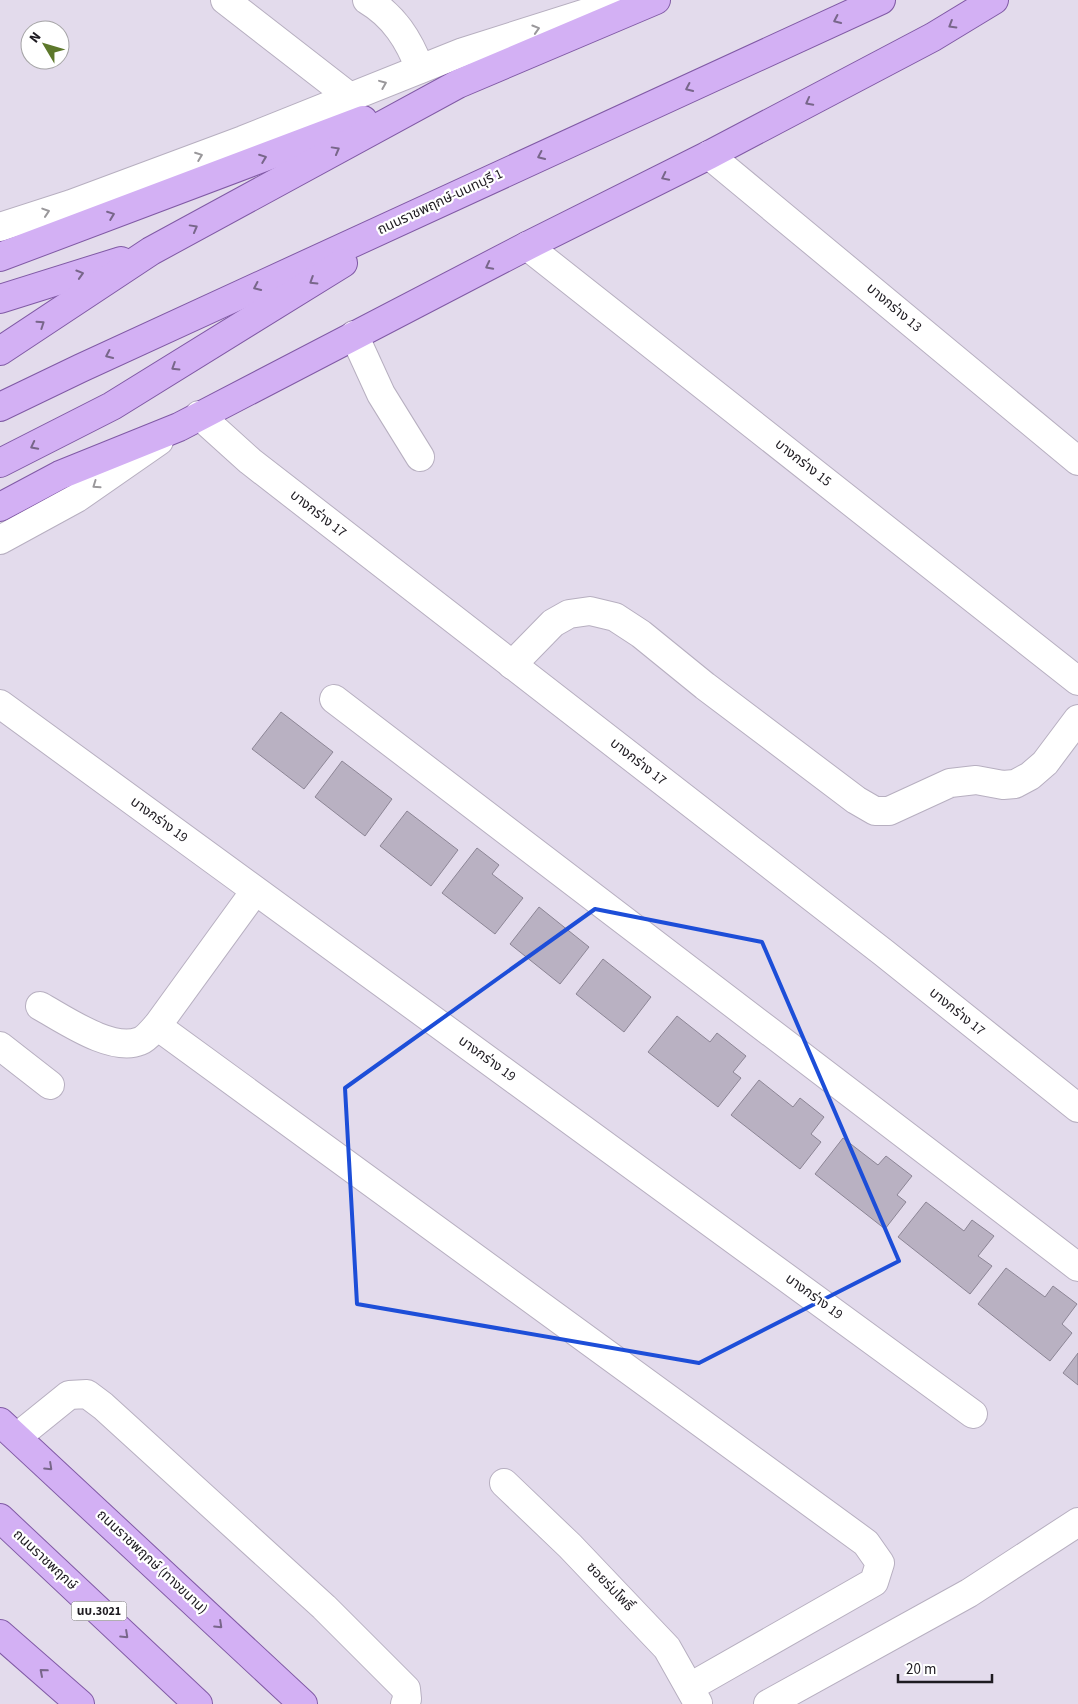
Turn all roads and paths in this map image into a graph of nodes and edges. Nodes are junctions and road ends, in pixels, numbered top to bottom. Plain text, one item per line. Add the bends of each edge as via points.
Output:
1 (225, 0) edge
2 (367, 0) edge
3 (881, 0) edge
4 (994, 0) edge
5 (651, 2) edge
6 (420, 69) junction
7 (458, 84) junction
8 (350, 97) junction
9 (709, 155) junction
10 (444, 200) junction
11 (0, 227) edge
12 (527, 246) junction
13 (151, 251) junction
14 (0, 257) edge
15 (0, 299) edge
16 (354, 335) junction
17 (0, 351) edge
18 (0, 407) edge
19 (189, 421) junction
20 (420, 457) dead end
21 (1078, 461) edge
22 (0, 463) edge
23 (0, 506) edge
24 (0, 540) edge
25 (512, 664) junction
26 (1078, 680) edge
27 (334, 699) dead end
28 (0, 704) edge
29 (1078, 719) edge
30 (255, 890) junction
31 (40, 1006) dead end
32 (156, 1026) junction
33 (0, 1046) edge
34 (50, 1085) dead end
35 (1078, 1108) edge
36 (1078, 1267) edge
37 (973, 1414) dead end
38 (8, 1429) edge
39 (504, 1483) dead end
40 (0, 1518) edge
41 (1078, 1522) edge
42 (0, 1634) edge
43 (694, 1695) edge
44 (80, 1704) edge
45 (198, 1704) edge
46 (303, 1704) edge
47 (405, 1704) edge
48 (768, 1704) edge

1 - 8 street
2 - 6 street via 396,23 412,47
3 -> 10 main road, ถนนราชพฤกษ์-นนทบุรี 1
4 -> 9 main road
6 -> 5 street via 602,8
5 - 7 main road
8 -> 6 street
13 -> 7 main road
14 -> 7 main road
11 -> 8 street via 71,204
9 -> 12 main road
9 - 21 street, บางกร่าง 13
10 -> 18 main road, ถนนราชพฤกษ์-นนทบุรี 1
10 -> 22 main road via 112,406
12 -> 16 main road
12 - 26 street, บางกร่าง 15
15 -> 13 main road
17 -> 13 main road
16 - 19 main road
16 - 20 street via 381,394
19 - 23 main road via 60,475
19 -> 24 street via 77,498
19 - 25 street, บางกร่าง 17 via 250,460
25 - 29 street via 553,623 569,614 590,611 615,617 856,800 875,811 895,809 950,784 976,780 1015,784 1045,763
25 - 35 street, บางกร่าง 17
27 - 36 street
28 - 30 street, บางกร่าง 19
30 - 32 street
30 - 37 street, บางกร่าง 19
31 - 32 street via 114,1043 141,1041
32 - 43 street via 866,1543 880,1563 874,1582
33 - 34 street
38 -> 46 main road, ถนนราชพฤกษ์ (ทางขนาน)
38 - 47 street via 69,1395 87,1394 324,1607 406,1689
39 - 43 street, ซอยร่มโพธิ์ via 634,1611 667,1648
40 -> 45 main road, ถนนราชพฤกษ์ / นบ.3021
41 - 48 street via 969,1593
44 -> 42 main road

